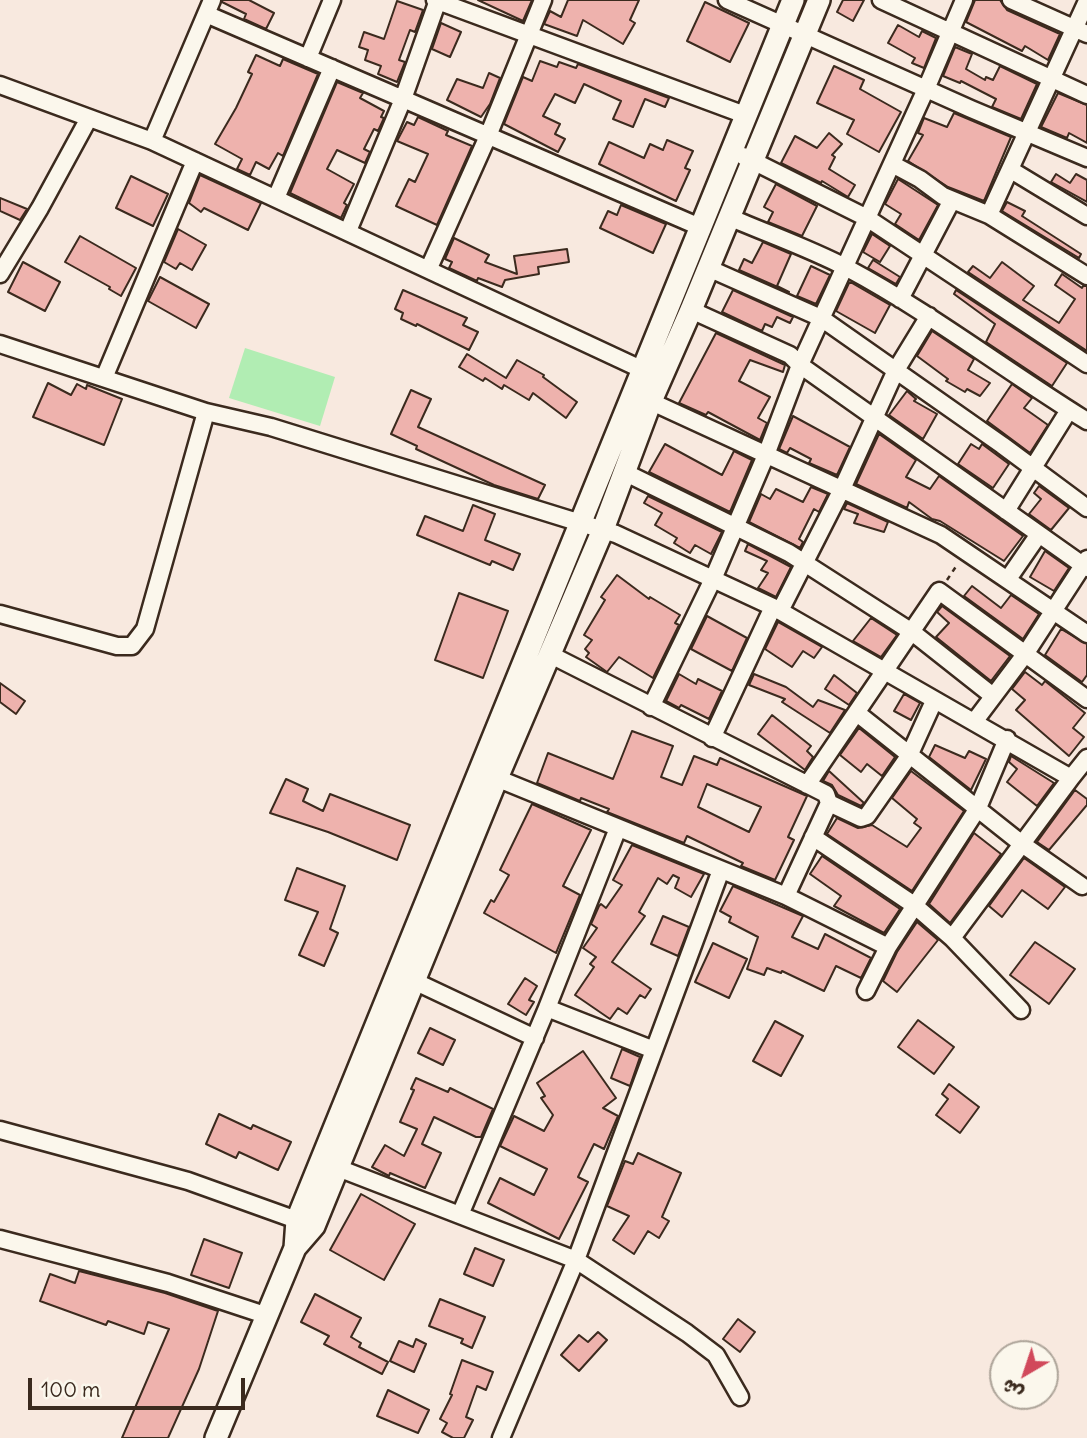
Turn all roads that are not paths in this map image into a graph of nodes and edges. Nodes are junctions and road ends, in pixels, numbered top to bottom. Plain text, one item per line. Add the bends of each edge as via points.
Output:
1 (332, 0) edge
2 (437, 0) edge
3 (543, 0) edge
4 (727, 0) edge
5 (793, 0) edge
6 (818, 0) edge
7 (881, 0) edge
8 (964, 0) edge
9 (1011, 0) edge
10 (1087, 1) edge
11 (209, 7) edge
12 (784, 23) junction
13 (1081, 31) edge
14 (950, 32) junction
15 (806, 34) junction
16 (530, 36) junction
17 (308, 58) junction
18 (332, 68) junction
19 (1052, 80) junction
20 (0, 85) edge
21 (926, 89) junction
22 (1087, 95) edge
23 (403, 99) junction
24 (745, 115) junction
25 (89, 118) junction
26 (1028, 133) junction
27 (488, 136) junction
28 (152, 141) junction
29 (730, 151) junction
30 (1087, 158) edge
31 (752, 159) junction
32 (195, 161) junction
33 (892, 164) junction
34 (1011, 170) junction
35 (276, 198) junction
36 (951, 200) junction
37 (989, 215) junction
38 (1087, 216) edge
39 (729, 217) junction
40 (867, 218) junction
41 (700, 227) junction
42 (348, 231) junction
43 (922, 255) junction
44 (846, 267) junction
45 (429, 268) junction
46 (708, 268) junction
47 (0, 274) edge
48 (1087, 276) edge
49 (900, 299) junction
50 (691, 310) junction
51 (929, 316) junction
52 (821, 318) junction
53 (0, 344) edge
54 (1087, 364) edge
55 (800, 365) junction
56 (643, 370) junction
57 (896, 370) junction
58 (104, 378) junction
59 (642, 397) junction
60 (1069, 410) junction
61 (206, 412) junction
62 (874, 417) junction
63 (1087, 421) edge
64 (766, 455) junction
65 (1033, 468) junction
66 (624, 472) junction
67 (842, 489) junction
68 (1087, 508) edge
69 (1006, 511) junction
70 (581, 524) junction
71 (736, 525) junction
72 (602, 532) junction
73 (1040, 534) junction
74 (805, 563) junction
75 (1086, 564) edge
76 (713, 579) junction
77 (1008, 579) junction
78 (777, 609) junction
79 (1052, 609) junction
80 (0, 614) edge
81 (912, 632) junction
82 (1087, 634) edge
83 (1026, 653) junction
84 (549, 654) junction
85 (884, 672) junction
86 (993, 696) junction
87 (1087, 699) edge
88 (934, 701) junction
89 (651, 706) junction
90 (857, 713) junction
91 (974, 722) junction
92 (712, 738) junction
93 (1007, 739) junction
94 (909, 756) junction
95 (1087, 758) edge
96 (489, 775) junction
97 (1071, 778) junction
98 (807, 785) junction
99 (829, 803) junction
100 (978, 808) junction
101 (618, 828) junction
102 (813, 838) junction
103 (1022, 844) junction
104 (721, 870) junction
105 (1082, 886) dead end
106 (786, 896) junction
107 (914, 905) junction
108 (952, 938) junction
109 (888, 947) junction
110 (414, 981) junction
111 (866, 991) dead end
112 (547, 1008) junction
113 (1021, 1010) dead end
114 (535, 1038) junction
115 (654, 1050) junction
116 (0, 1130) edge
117 (338, 1168) junction
118 (460, 1215) junction
119 (305, 1223) junction
120 (0, 1239) edge
121 (576, 1260) junction
122 (268, 1316) junction
123 (740, 1398) dead end
124 (216, 1438) edge
125 (501, 1438) edge

1 - 17 street
2 - 16 street
2 - 23 street
3 - 16 street
4 - 12 street
5 - 12 main road
6 - 15 main road
7 - 14 street
8 - 14 street
9 - 13 street
10 - 13 street
11 - 17 street
11 - 28 street
12 - 15 street
12 - 24 main road
13 - 19 street
14 - 19 street
14 - 21 street
15 - 21 street
15 - 31 main road
16 - 24 street
16 - 27 street
17 - 18 street
18 - 23 street
18 - 35 street
19 - 22 street
19 - 26 street
20 - 25 street
21 - 26 street
21 - 33 street
23 - 27 street
23 - 42 street
24 - 29 main road
25 - 28 street
25 - 47 street
26 - 30 street
26 - 34 street
27 - 41 street
27 - 45 street
28 - 32 street
29 - 31 street
29 - 41 main road
31 - 39 main road
31 - 40 street
32 - 35 street
32 - 58 street
33 - 36 street
33 - 40 street
34 - 37 street
34 - 38 street
35 - 42 street
36 - 37 street
36 - 43 street
37 - 48 street
39 - 44 street
39 - 46 main road
40 - 43 street
40 - 44 street
41 - 56 main road
42 - 45 street
43 - 49 street
43 - 54 street
44 - 49 street
44 - 52 street
45 - 56 street
46 - 50 main road
46 - 52 street
49 - 51 street
50 - 55 street via 783,350
50 - 59 main road
51 - 57 street
51 - 60 street
52 - 55 street
52 - 57 street
53 - 58 street
55 - 62 street
55 - 64 street
56 - 59 main road
57 - 62 street
57 - 65 street
58 - 61 street
59 - 64 street
59 - 66 main road
59 - 70 main road
60 - 63 street
60 - 65 street
61 - 70 street via 271,427
61 - 80 street via 145,629 132,646 117,646
62 - 67 street
62 - 69 street
64 - 67 street
64 - 71 street
65 - 68 street
65 - 69 street
66 - 71 street
66 - 72 main road
67 - 74 street
67 - 77 street via 941,535
69 - 73 street
70 - 72 street
70 - 96 main road
71 - 74 street
71 - 76 street
72 - 76 street via 616,534
72 - 84 main road
73 - 75 street
73 - 77 street
74 - 78 street
74 - 81 street
75 - 79 street
76 - 78 street
76 - 89 street
77 - 79 street
78 - 85 street
78 - 92 street
79 - 82 street
79 - 83 street
81 - 83 street via 939,591
81 - 85 street
81 - 86 street
83 - 86 street
83 - 87 street
84 - 89 street
84 - 96 main road
85 - 88 street
85 - 90 street
86 - 91 street
88 - 91 street
88 - 94 street
89 - 92 street
90 - 94 street
90 - 98 street
91 - 93 street
92 - 98 street
93 - 97 street
93 - 100 street
94 - 99 street via 867,816 861,818
94 - 100 street
95 - 97 street
96 - 101 street
96 - 110 main road
96 - 119 main road
97 - 103 street
98 - 99 street via 826,794
99 - 102 street
100 - 103 street
100 - 107 street
101 - 104 street
101 - 112 street
102 - 106 street
102 - 107 street
103 - 105 street
103 - 108 street
104 - 106 street
104 - 115 street
106 - 109 street
107 - 108 street
107 - 109 street
108 - 113 street
109 - 111 street
110 - 114 street
110 - 117 main road
112 - 114 street
112 - 115 street
114 - 118 street
115 - 121 street
116 - 119 street via 188,1181
117 - 118 street
117 - 119 main road
118 - 121 street
119 - 122 main road
120 - 122 street via 168,1283
121 - 123 street via 716,1355
121 - 125 street
122 - 124 main road

